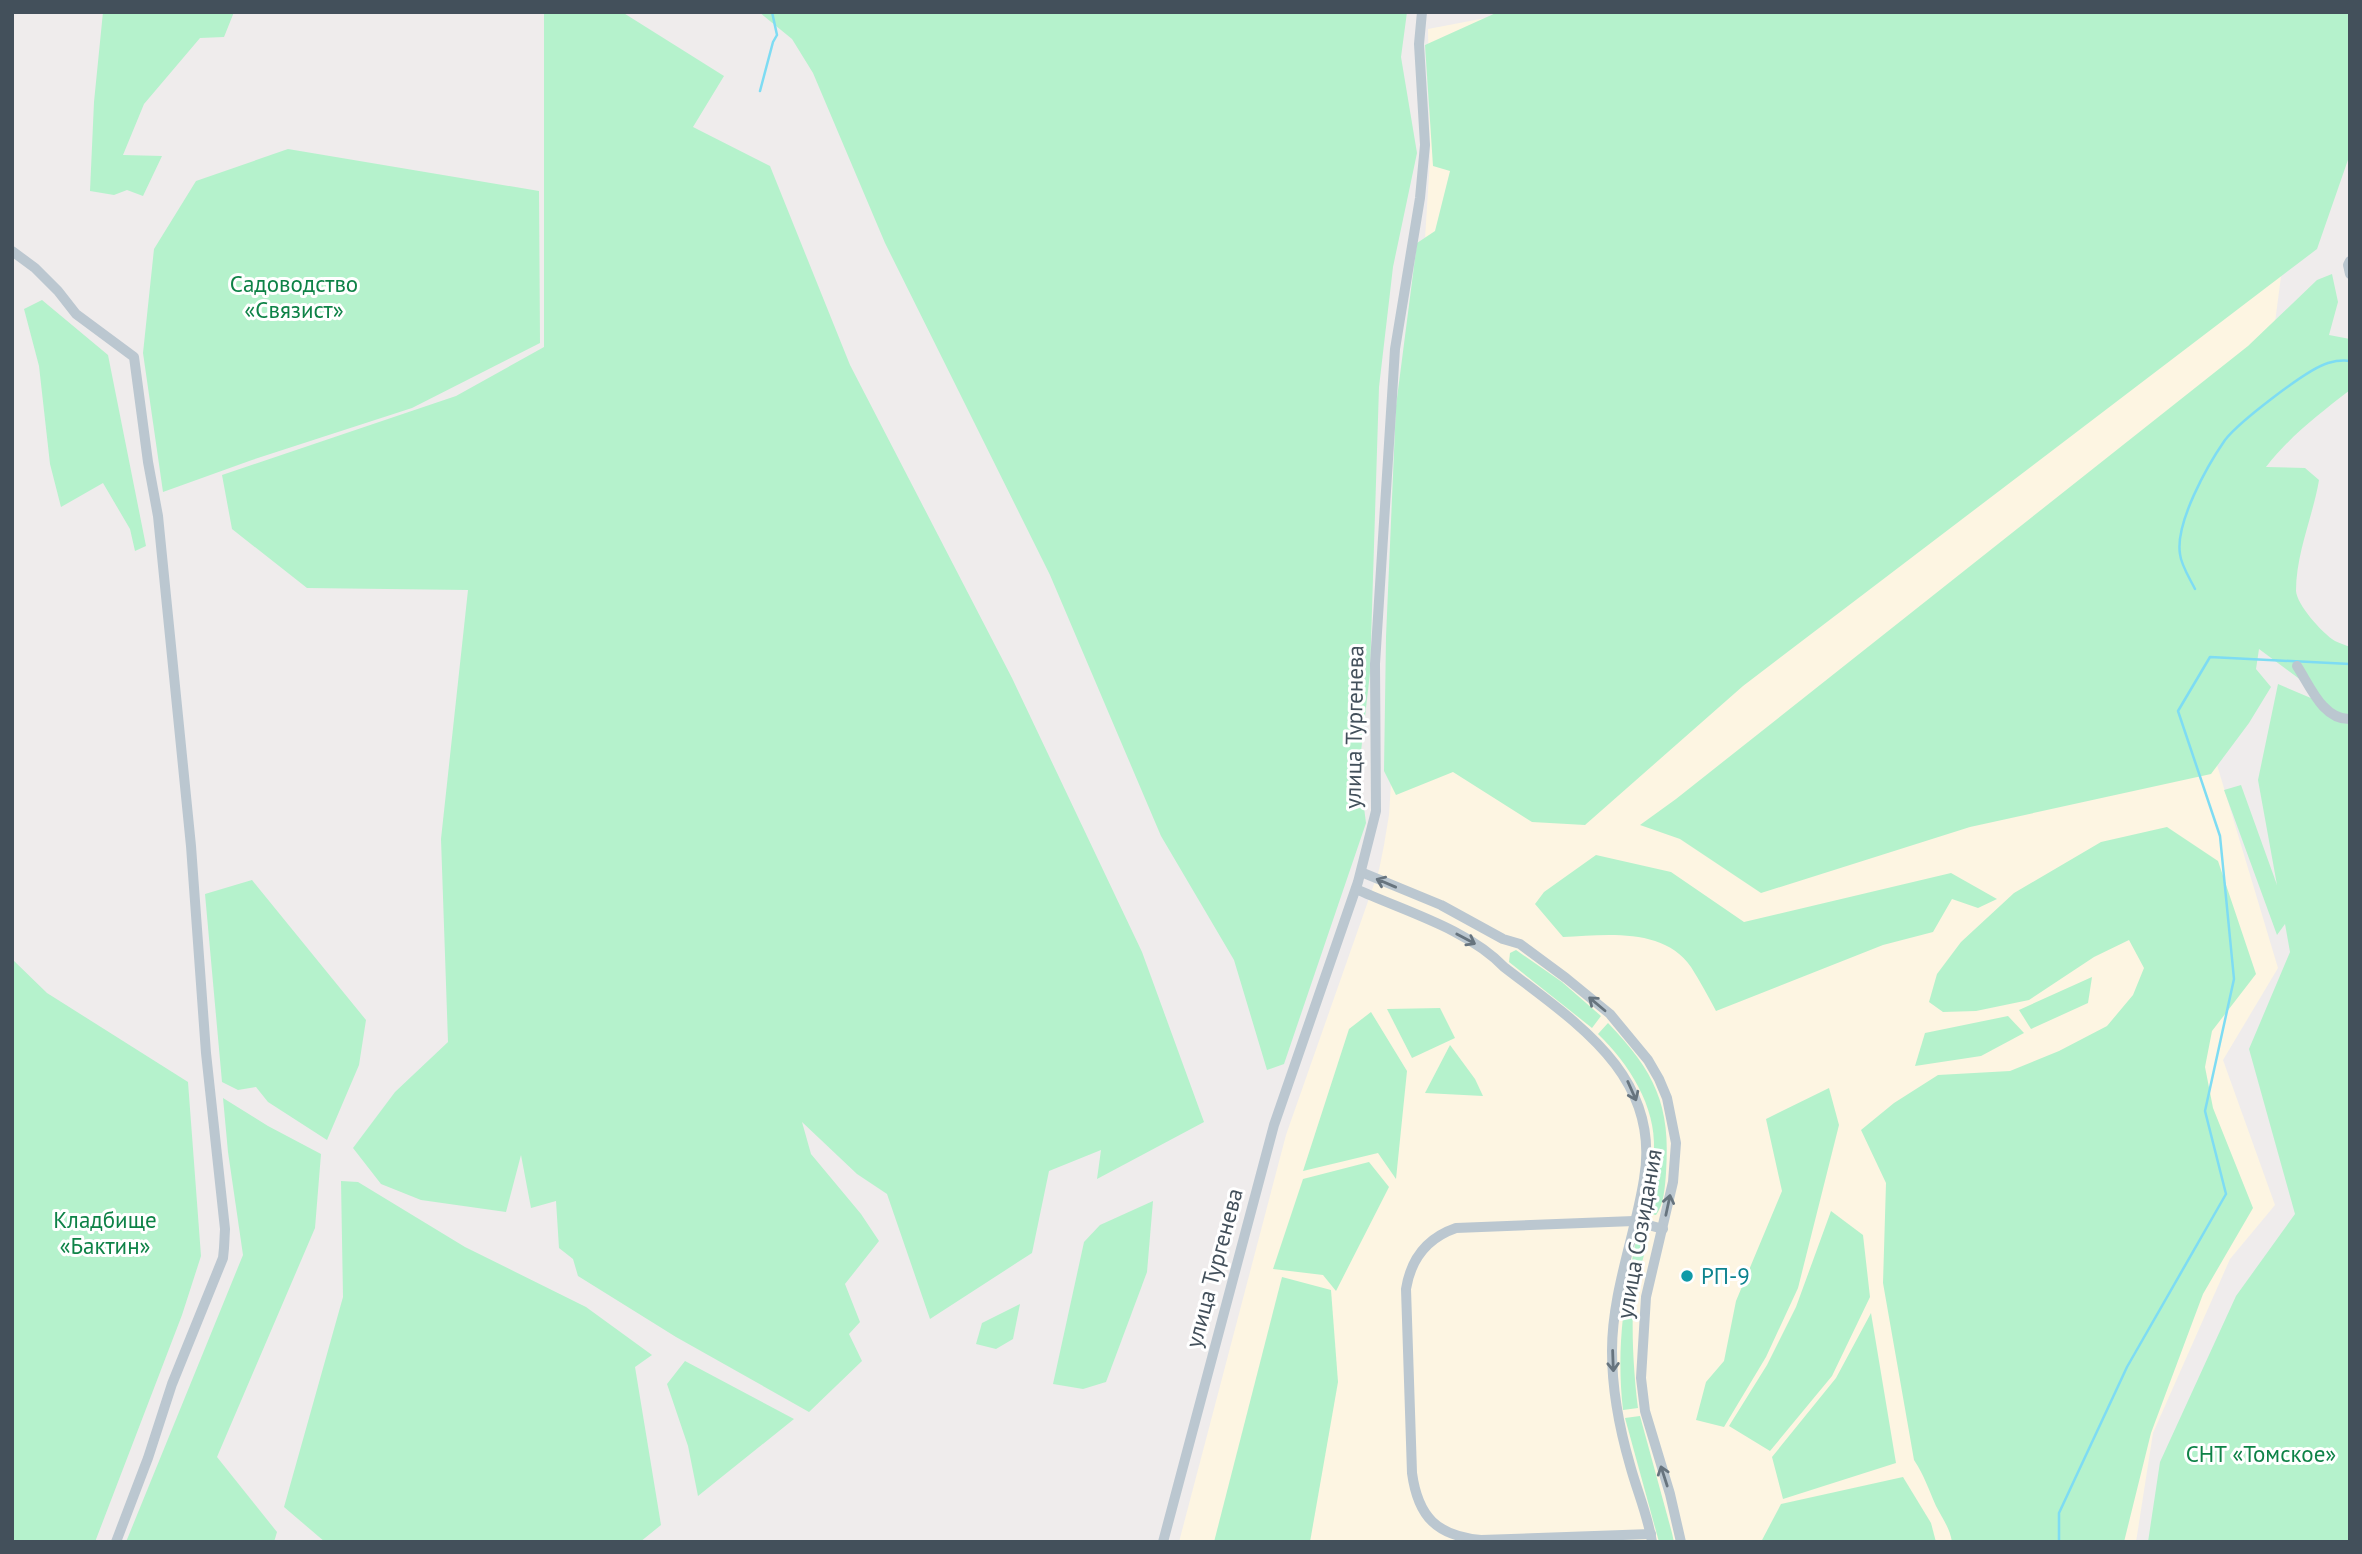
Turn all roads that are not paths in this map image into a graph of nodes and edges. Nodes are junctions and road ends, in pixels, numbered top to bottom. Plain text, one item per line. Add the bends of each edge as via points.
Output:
1 (1422, 12) edge
2 (12, 251) edge
3 (2350, 261) edge
4 (2350, 274) edge
5 (2297, 666) dead end
6 (2350, 719) edge
7 (1361, 872) junction
8 (1356, 889) junction
9 (1518, 943) junction
10 (1504, 967) junction
11 (1634, 1221) junction
12 (1663, 1229) junction
13 (1652, 1538) edge
14 (116, 1542) edge
15 (1163, 1542) edge
16 (1681, 1542) edge

1 - 7 street, улица Тургенева via 1419,44 1425,145 1395,349 1375,664 1376,811
2 - 14 street via 35,268 76,314 134,357 158,516 225,1229 223,1258
3 - 4 street
5 - 6 street via 2329,713
7 - 8 street, улица Тургенева
9 -> 7 street, улица Созидания
8 -> 10 street, улица Созидания via 1471,941
8 - 15 street, улица Тургенева via 1274,1125
9 - 10 street via 1503,951
12 -> 9 street, улица Созидания via 1676,1143 1659,1079 1610,1014
10 -> 11 street, улица Созидания via 1590,1036 1626,1077 1640,1109 1647,1148
11 - 12 street
11 -> 13 street, улица Созидания via 1616,1313 1613,1383 1616,1415
11 - 13 street via 1468,1226 1426,1244 1414,1262 1406,1289 1412,1473 1423,1511 1436,1526 1462,1538
16 -> 12 street, улица Созидания via 1645,1411 1641,1378 1646,1297

